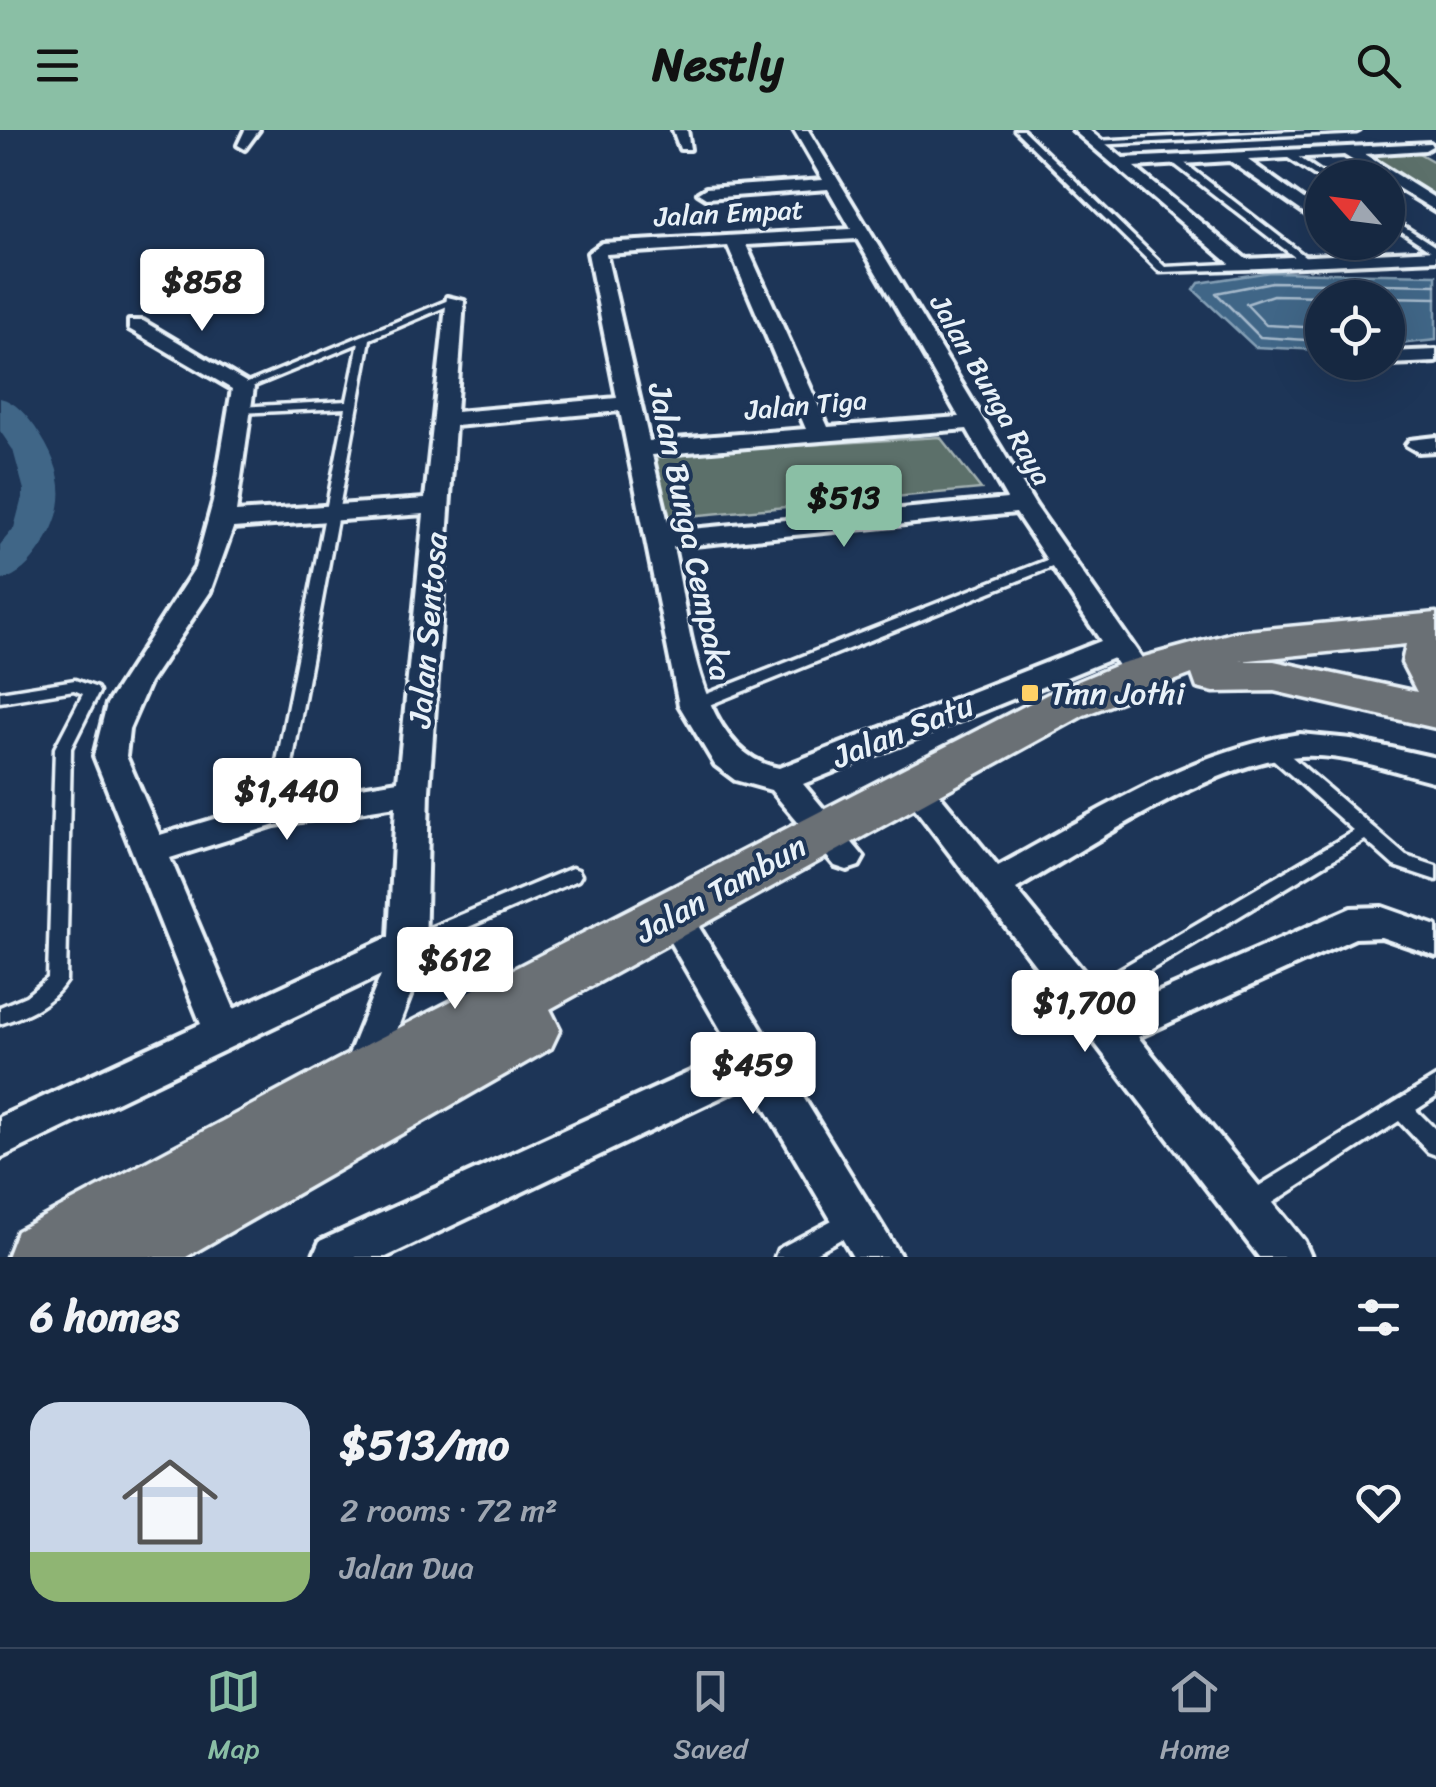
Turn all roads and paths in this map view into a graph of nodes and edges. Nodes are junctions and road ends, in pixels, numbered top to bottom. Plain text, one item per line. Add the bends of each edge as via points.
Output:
1 (252, 130) edge
2 (680, 130) edge
3 (801, 130) edge
4 (1019, 130) edge
5 (1080, 130) edge
6 (1356, 130) edge
7 (1396, 130) edge
8 (1245, 132) edge
9 (1094, 142) junction
10 (245, 145) dead end
11 (686, 146) dead end
12 (1430, 149) edge
13 (1348, 150) junction
14 (1282, 154) junction
15 (1232, 156) junction
16 (1175, 160) junction
17 (1118, 162) junction
18 (1305, 167) edge
19 (834, 184) junction
20 (706, 193) dead end
21 (1436, 206) edge
22 (1305, 208) edge
23 (1405, 231) edge
24 (864, 232) junction
25 (735, 241) junction
26 (598, 250) joint
27 (1436, 253) edge
28 (1405, 256) edge
29 (1360, 260) edge
30 (1308, 263) junction
31 (1250, 266) junction
32 (454, 301) joint
33 (136, 326) dead end
34 (365, 337) junction
35 (1436, 356) edge
36 (1405, 357) edge
37 (241, 398) junction
38 (352, 404) junction
39 (630, 404) junction
40 (446, 420) junction
41 (976, 422) junction
42 (820, 433) junction
43 (642, 449) junction
44 (439, 505) junction
45 (1023, 505) junction
46 (332, 513) junction
47 (219, 521) junction
48 (661, 540) junction
49 (1062, 558) junction
50 (1436, 628) edge
51 (1128, 660) junction
52 (1436, 683) edge
53 (0, 697) edge
54 (694, 705) junction
55 (1436, 712) edge
56 (1271, 748) junction
57 (1436, 770) edge
58 (781, 780) junction
59 (413, 791) junction
60 (924, 798) junction
61 (275, 813) junction
62 (1366, 832) junction
63 (836, 844) junction
64 (150, 851) junction
65 (1436, 873) edge
66 (572, 875) dead end
67 (994, 884) junction
68 (682, 928) junction
69 (1436, 941) edge
70 (407, 952) junction
71 (526, 995) junction
72 (1086, 998) junction
73 (0, 1016) edge
74 (224, 1031) junction
75 (1110, 1031) junction
76 (761, 1059) junction
77 (358, 1082) junction
78 (1436, 1086) edge
79 (1402, 1110) junction
80 (0, 1138) edge
81 (1436, 1144) edge
82 (1245, 1207) junction
83 (855, 1219) junction
84 (156, 1234) edge
85 (43, 1257) edge
86 (336, 1257) edge
87 (786, 1257) edge
88 (878, 1257) edge
89 (1288, 1257) edge

1 - 10 street
2 - 11 street
3 - 19 street, Jalan Bunga Raya
4 - 31 lane via 1163,270
5 - 9 street
6 - 8 lane
7 - 12 street
8 - 9 lane
8 - 14 lane
9 - 17 street
12 - 13 street
13 - 14 street
13 - 21 street
14 - 15 street
14 - 18 lane
15 - 16 street
15 - 22 street
16 - 17 street
16 - 30 lane
17 - 31 street
19 - 20 street
19 - 24 street, Jalan Bunga Raya
23 - 27 lane
24 - 25 street, Jalan Empat
24 - 41 street, Jalan Bunga Raya
25 - 26 street, Jalan Empat
25 - 42 street
26 - 39 street, Jalan Bunga Cempaka
27 - 28 street
29 - 30 street
30 - 31 street
32 - 34 lane
32 - 40 street, Jalan Sentosa
33 - 37 street
34 - 37 lane
34 - 38 lane
35 - 36 street
37 - 38 lane
37 - 47 street
38 - 46 lane
39 - 40 street
39 - 43 street, Jalan Bunga Cempaka
40 - 44 street, Jalan Sentosa
41 - 42 street, Jalan Tiga
41 - 45 street, Jalan Bunga Raya
42 - 43 street, Jalan Tiga
43 - 48 street, Jalan Bunga Cempaka
44 - 46 street
44 - 59 street, Jalan Sentosa
45 - 48 street
45 - 49 street, Jalan Bunga Raya
46 - 47 street
46 - 61 lane
47 - 64 street via 201,583 129,690 111,737 110,756
48 - 54 street, Jalan Bunga Cempaka
49 - 51 street, Jalan Bunga Raya
49 - 54 lane
50 - 51 main road, Jalan Tambun
50 - 52 main road via 1424,652 1425,671
51 - 58 street, Jalan Satu
51 - 60 main road, Jalan Tambun
53 - 73 lane via 76,685 92,692 64,748 57,981 33,1002
54 - 58 street, Jalan Bunga Cempaka via 725,762 750,776
55 - 60 main road, Jalan Tambun via 1274,676 1178,682
56 - 57 street via 1331,747
56 - 62 lane
56 - 67 street via 1204,773
58 - 63 street, Jalan Satu
59 - 61 street
59 - 70 street, Jalan Sentosa
60 - 63 main road, Jalan Tambun
60 - 67 street
61 - 64 street
62 - 65 lane via 1400,862
62 - 72 lane
63 - 68 main road, Jalan Tambun
64 - 74 street
66 - 70 lane
67 - 72 street
68 - 71 main road, Jalan Tambun
68 - 76 street
68 - 84 main road, Jalan Tambun
69 - 75 street via 1382,922 1351,923
70 - 71 street
70 - 74 street
70 - 77 street, Jalan Sentosa
71 - 77 main road, Jalan Tambun
72 - 75 street
74 - 80 street
75 - 82 street
76 - 83 street
76 - 86 street
77 - 84 main road, Jalan Tambun
78 - 79 lane
79 - 81 lane
79 - 82 lane
82 - 89 street
83 - 87 lane
83 - 88 street
84 - 85 main road, Jalan Tambun

